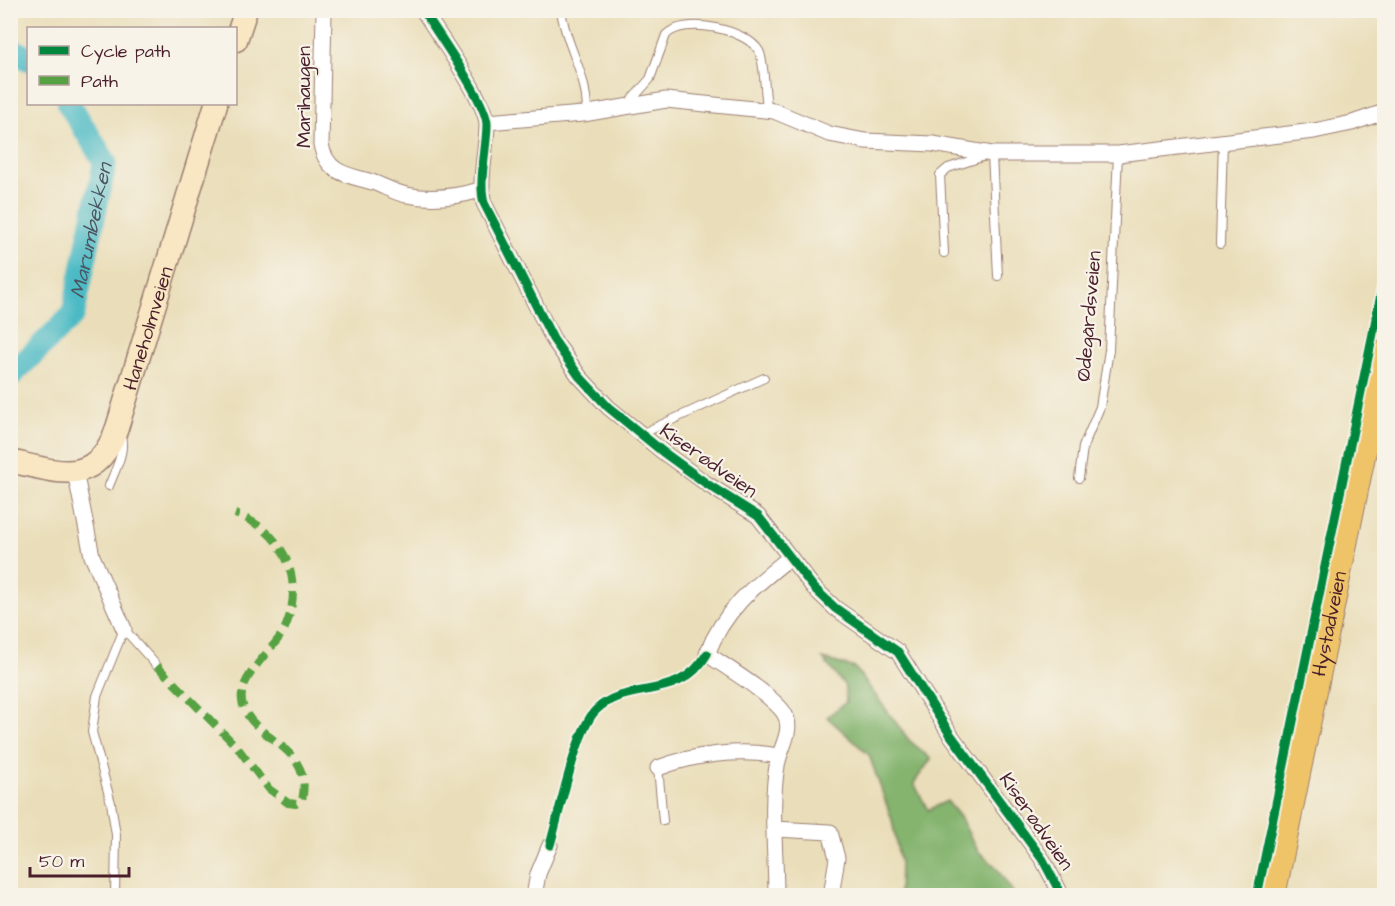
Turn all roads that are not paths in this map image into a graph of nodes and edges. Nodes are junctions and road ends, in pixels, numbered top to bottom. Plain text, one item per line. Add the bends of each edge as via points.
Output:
1 (246, 10) edge
2 (423, 10) edge
3 (561, 10) edge
4 (324, 13) dead end
5 (237, 37) edge
6 (628, 104) junction
7 (216, 105) edge
8 (768, 111) junction
9 (1384, 112) edge
10 (587, 113) junction
11 (487, 122) junction
12 (1223, 140) junction
13 (991, 154) junction
14 (1118, 154) junction
15 (480, 190) junction
16 (1220, 244) dead end
17 (944, 253) dead end
18 (998, 276) dead end
19 (1384, 352) edge
20 (764, 378) dead end
21 (117, 428) junction
22 (641, 434) junction
23 (10, 461) edge
24 (72, 473) junction
25 (1079, 478) dead end
26 (109, 486) dead end
27 (789, 558) junction
28 (124, 629) junction
29 (157, 666) dead end
30 (778, 756) junction
31 (658, 768) joint
32 (663, 821) dead end
33 (776, 829) junction
34 (549, 845) dead end
35 (115, 896) edge
36 (534, 896) edge
37 (776, 896) edge
38 (831, 896) edge
39 (1062, 896) edge
40 (1272, 896) edge

1 - 5 main road
2 - 11 street via 460,66
3 - 10 lane via 564,31 585,80
4 - 15 street, Marihaugen via 321,145 326,162 342,175 406,195 442,198
6 - 8 street via 666,100
6 - 8 lane via 650,79 666,35 685,25 737,34 752,42 762,58 762,86
6 - 10 street
7 - 21 main road, Haneholmveien
8 - 13 street via 846,138 933,144
9 - 12 street via 1314,130
10 - 11 street
11 - 15 street
12 - 14 street
12 - 16 lane
13 - 14 street
13 - 17 lane via 948,168 940,175
13 - 18 lane
14 - 25 lane, Ødegårdsveien via 1109,350 1100,407 1083,447
15 - 22 street, Kiserødveien via 503,244 553,339 579,376
19 - 40 main road, Hystadveien
20 - 22 lane
21 - 24 main road, Haneholmveien via 98,461
21 - 26 lane via 123,441
22 - 27 street, Kiserødveien via 707,484 758,516
23 - 24 main road
24 - 28 street via 92,556
27 - 30 street via 728,613 707,654 784,713 788,732
27 - 39 street, Kiserødveien via 835,608 898,652 950,734 1043,860
28 - 29 lane
28 - 35 lane via 96,696 92,722 116,835
30 - 31 street via 713,755
30 - 33 street
31 - 32 lane
33 - 37 street
33 - 38 street via 830,832 837,858
34 - 36 street

